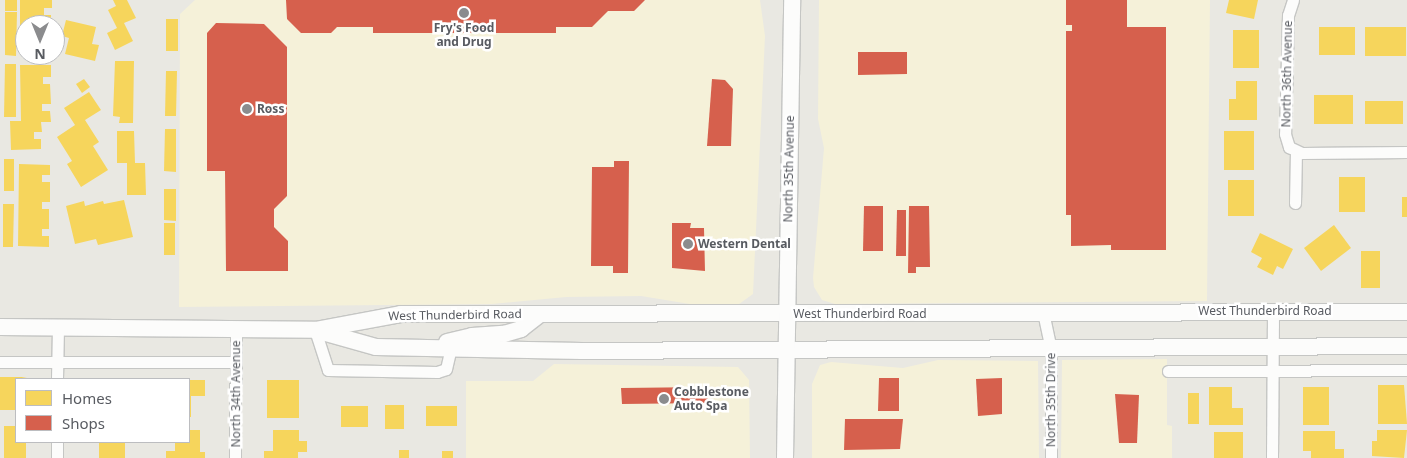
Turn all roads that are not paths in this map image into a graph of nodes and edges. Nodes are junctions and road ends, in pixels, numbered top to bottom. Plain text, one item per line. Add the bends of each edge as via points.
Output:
1 (792, 0) edge
2 (1292, 0) edge
3 (1293, 149) junction
4 (1407, 152) edge
5 (1296, 203) dead end
6 (1273, 311) junction
7 (1042, 312) junction
8 (1407, 312) edge
9 (540, 314) junction
10 (785, 314) junction
11 (0, 327) edge
12 (58, 328) junction
13 (236, 329) junction
14 (315, 330) junction
15 (1407, 346) edge
16 (426, 348) junction
17 (451, 348) junction
18 (1273, 348) junction
19 (1051, 349) junction
20 (785, 351) junction
21 (0, 362) edge
22 (57, 362) junction
23 (236, 362) junction
24 (1407, 370) edge
25 (1273, 371) junction
26 (1168, 372) dead end
27 (57, 378) edge
28 (57, 443) edge
29 (57, 458) edge
30 (235, 458) edge
31 (785, 458) edge
32 (1051, 458) edge
33 (1272, 458) edge

1 - 10 main road, North 35th Avenue
2 - 3 street, North 36th Avenue via 1286,134
3 - 4 street
3 - 5 street, North 36th Avenue
6 - 7 main road, West Thunderbird Road
6 - 8 main road, West Thunderbird Road
6 - 18 street
7 - 10 main road, West Thunderbird Road
7 - 19 street, North 35th Drive
9 - 10 main road, West Thunderbird Road
9 - 14 main road, West Thunderbird Road via 392,314
9 - 16 main road via 521,329 504,334 472,336
10 - 20 main road, North 35th Avenue
11 - 12 main road, West Thunderbird Road
12 - 13 main road, West Thunderbird Road
12 - 22 street
13 - 14 main road, West Thunderbird Road
13 - 23 street, North 34th Avenue
14 - 16 main road, West Thunderbird Road via 376,347
14 - 17 street via 328,370 437,372 446,369
15 - 18 main road, West Thunderbird Road
16 - 17 main road, West Thunderbird Road
17 - 20 main road, West Thunderbird Road
18 - 19 main road, West Thunderbird Road
18 - 25 street
19 - 20 main road, West Thunderbird Road
19 - 32 street, North 35th Drive
20 - 31 main road, North 35th Avenue
21 - 22 street
22 - 23 street
22 - 27 street
23 - 30 street, North 34th Avenue
24 - 25 street
25 - 26 street
25 - 33 street
28 - 29 street

